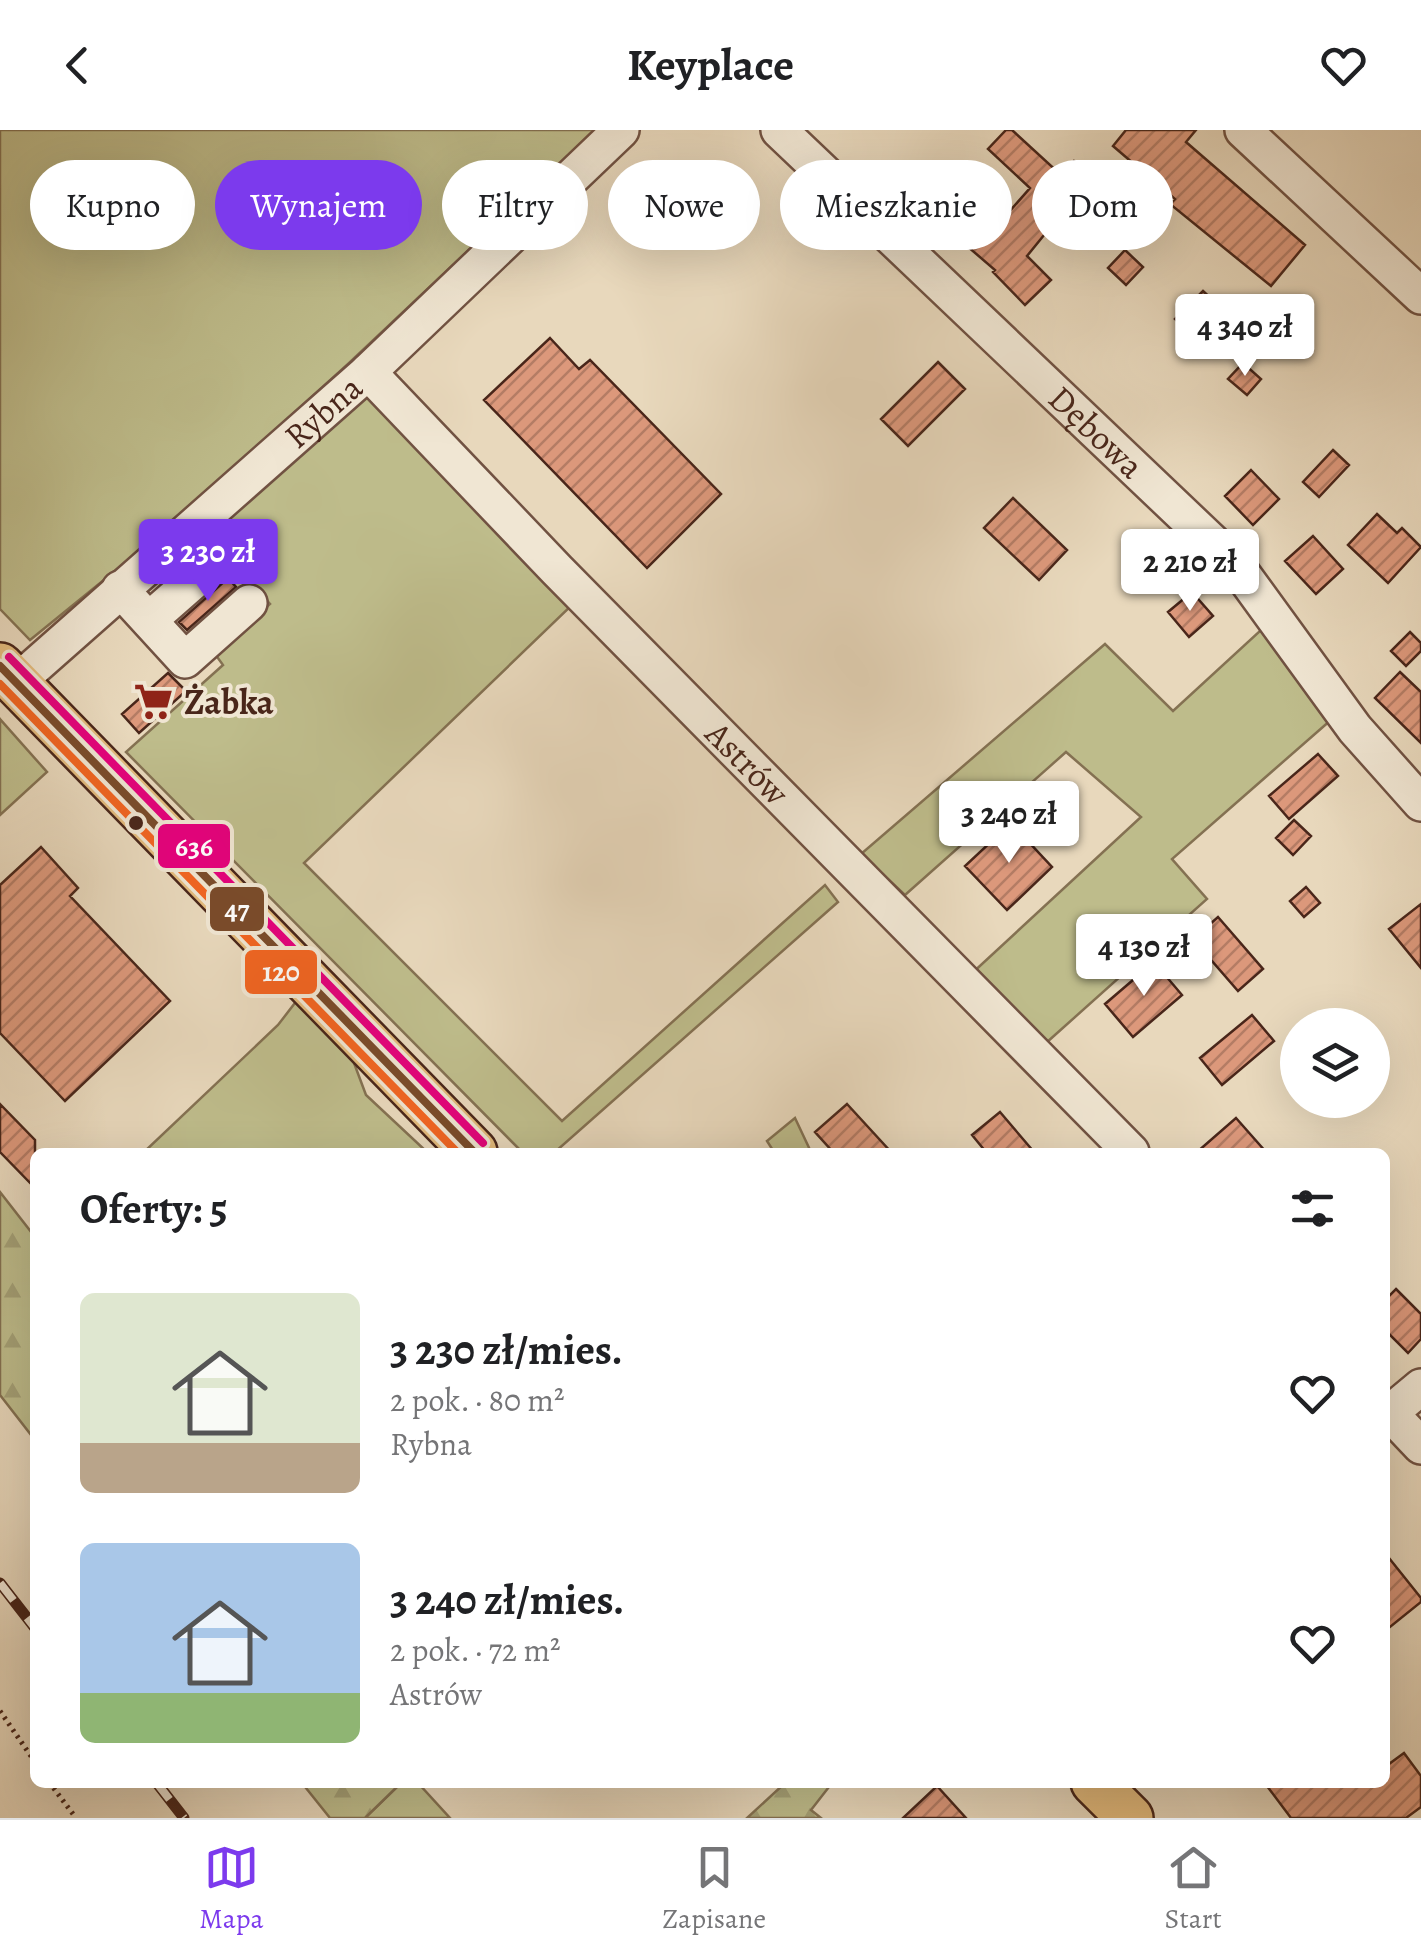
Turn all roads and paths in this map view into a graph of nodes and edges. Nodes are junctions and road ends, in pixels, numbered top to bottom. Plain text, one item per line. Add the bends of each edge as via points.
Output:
1 (621, 130) edge
2 (779, 130) edge
3 (1243, 130) edge
4 (1421, 296) edge
5 (368, 372) junction
6 (214, 563) dead end
7 (120, 589) junction
8 (249, 603) dead end
9 (149, 620) junction
10 (8, 675) edge
11 (1421, 803) edge
12 (470, 1148) edge
13 (1127, 1148) edge
14 (1421, 1386) edge
15 (1390, 1411) edge
16 (1390, 1416) edge
17 (1421, 1446) edge
18 (0, 1711) edge
19 (30, 1755) edge
20 (54, 1788) edge
21 (1100, 1788) edge
22 (76, 1818) edge
23 (1130, 1818) edge

1 - 5 street, Rybna
2 - 11 street, Dębowa via 1235,564 1355,728
3 - 4 street
5 - 7 street, Rybna
5 - 13 street, Astrów
6 - 9 street
7 - 9 street
7 - 10 street, Rybna
8 - 9 street via 186,660
10 - 12 main road
14 - 15 street
16 - 17 street
18 - 19 path
20 - 22 path
21 - 23 main road

